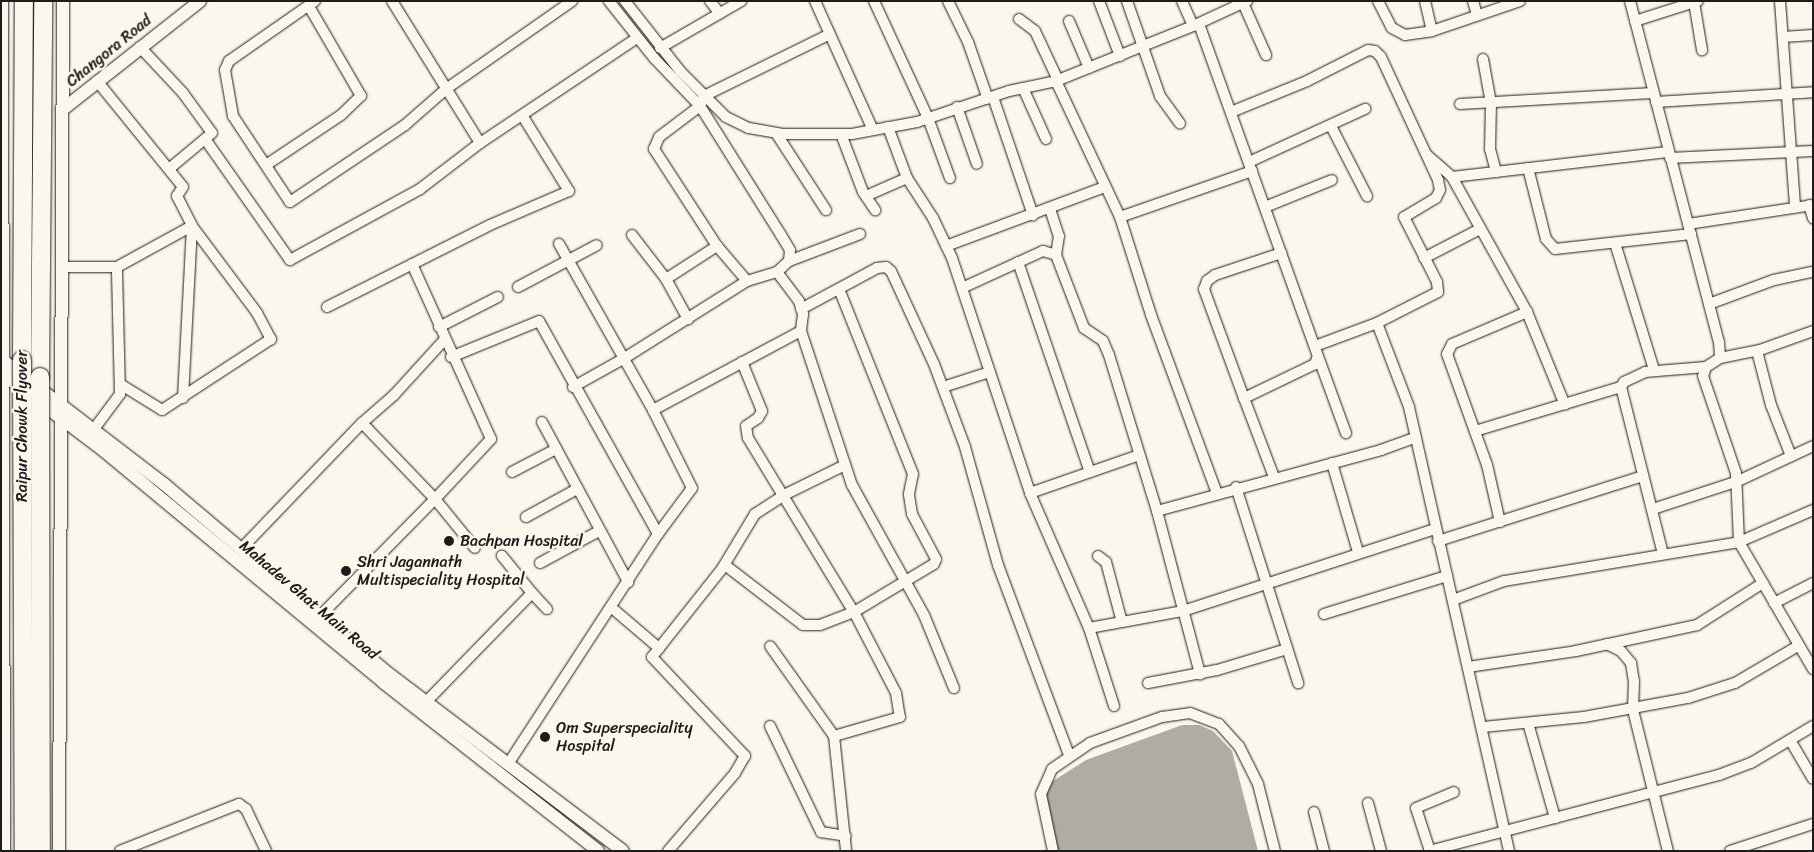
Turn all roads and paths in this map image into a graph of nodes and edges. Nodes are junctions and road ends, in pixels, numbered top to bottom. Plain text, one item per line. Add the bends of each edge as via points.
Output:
1 (2, 1) edge
2 (24, 1) edge
3 (43, 1) edge
4 (63, 1) edge
5 (200, 1) edge
6 (392, 1) edge
7 (572, 1) edge
8 (609, 1) edge
9 (625, 1) edge
10 (710, 1) edge
11 (740, 1) edge
12 (815, 1) edge
13 (874, 1) edge
14 (948, 1) edge
15 (1098, 1) edge
16 (1127, 1) edge
17 (1182, 1) edge
18 (1378, 1) edge
19 (1425, 1) edge
20 (1473, 1) edge
21 (1520, 1) edge
22 (1630, 1) edge
23 (1780, 1) edge
24 (1245, 2) edge
25 (1696, 2) edge
26 (312, 4) edge
27 (1502, 4) edge
28 (720, 14) junction
29 (1477, 15) junction
30 (1019, 19) dead end
31 (1069, 21) dead end
32 (1635, 21) junction
33 (1196, 25) junction
34 (1432, 31) junction
35 (830, 34) junction
36 (1813, 35) edge
37 (1783, 37) junction
38 (637, 38) junction
39 (140, 46) junction
40 (660, 48) junction
41 (1141, 48) junction
42 (1702, 50) dead end
43 (1266, 55) dead end
44 (1120, 56) junction
45 (1483, 59) dead end
46 (1089, 68) junction
47 (1057, 80) junction
48 (97, 81) junction
49 (1023, 88) junction
50 (446, 89) junction
51 (1813, 92) edge
52 (1789, 94) junction
53 (990, 98) junction
54 (1654, 98) junction
55 (702, 101) junction
56 (1491, 102) junction
57 (1460, 104) dead end
58 (957, 107) junction
59 (62, 110) junction
60 (1365, 110) dead end
61 (1231, 112) junction
62 (522, 115) junction
63 (928, 118) junction
64 (1180, 124) dead end
65 (1331, 126) junction
66 (888, 127) junction
67 (873, 130) junction
68 (776, 132) junction
69 (841, 134) junction
70 (205, 139) junction
71 (1046, 139) dead end
72 (480, 143) junction
73 (1813, 151) edge
74 (1792, 152) junction
75 (1426, 155) junction
76 (1669, 155) junction
77 (2, 163) edge
78 (977, 164) dead end
79 (266, 165) junction
80 (1250, 166) junction
81 (1528, 168) junction
82 (169, 170) junction
83 (1496, 172) junction
84 (1452, 177) junction
85 (907, 178) junction
86 (950, 178) dead end
87 (1332, 180) dead end
88 (1105, 186) junction
89 (866, 196) junction
90 (1367, 196) dead end
91 (1811, 205) edge
92 (1795, 206) junction
93 (1265, 207) junction
94 (1050, 209) junction
95 (826, 210) dead end
96 (875, 210) dead end
97 (1033, 216) junction
98 (1120, 217) junction
99 (1813, 218) edge
100 (192, 226) junction
101 (1480, 229) junction
102 (1689, 229) junction
103 (860, 234) dead end
104 (632, 235) dead end
105 (1616, 243) junction
106 (559, 244) dead end
107 (597, 245) dead end
108 (717, 246) junction
109 (946, 246) junction
110 (1281, 253) junction
111 (1056, 255) junction
112 (1424, 258) junction
113 (568, 260) junction
114 (789, 261) junction
115 (1018, 262) junction
116 (412, 264) junction
117 (62, 267) junction
118 (117, 267) junction
119 (777, 272) junction
120 (1813, 272) edge
121 (666, 279) junction
122 (747, 281) junction
123 (518, 287) dead end
124 (962, 288) junction
125 (839, 289) junction
126 (498, 297) dead end
127 (1709, 304) junction
128 (327, 307) dead end
129 (801, 309) junction
130 (1527, 312) junction
131 (688, 319) junction
132 (1377, 323) junction
133 (438, 327) junction
134 (801, 331) junction
135 (1813, 331) edge
136 (444, 340) junction
137 (1314, 346) junction
138 (1757, 350) junction
139 (451, 357) junction
140 (1720, 358) junction
141 (623, 359) junction
142 (1319, 359) junction
143 (742, 362) junction
144 (2, 367) edge
145 (1706, 367) junction
146 (1654, 370) junction
147 (990, 372) junction
148 (120, 384) junction
149 (574, 387) junction
150 (943, 387) junction
151 (1621, 387) junction
152 (183, 398) junction
153 (1244, 398) junction
154 (1565, 405) junction
155 (652, 410) junction
156 (61, 412) junction
157 (542, 422) dead end
158 (362, 423) junction
159 (94, 429) junction
160 (1475, 431) junction
161 (1346, 433) dead end
162 (1416, 437) junction
163 (1813, 446) edge
164 (556, 449) junction
165 (2, 455) edge
166 (1140, 455) junction
167 (1791, 456) junction
168 (1332, 463) junction
169 (845, 465) junction
170 (512, 472) dead end
171 (1090, 472) junction
172 (1643, 476) junction
173 (1274, 477) junction
174 (1738, 481) junction
175 (1236, 487) junction
176 (577, 489) junction
177 (1030, 493) junction
178 (1217, 493) junction
179 (784, 495) junction
180 (435, 499) junction
181 (1653, 509) junction
182 (1813, 510) edge
183 (1157, 511) junction
184 (526, 517) dead end
185 (1500, 522) junction
186 (1435, 529) junction
187 (599, 531) junction
188 (658, 534) junction
189 (1438, 541) junction
190 (1739, 542) junction
191 (475, 548) dead end
192 (241, 549) junction
193 (1358, 552) junction
194 (1663, 554) junction
195 (502, 556) dead end
196 (1098, 556) dead end
197 (540, 563) dead end
198 (723, 567) junction
199 (1447, 576) junction
200 (628, 582) junction
201 (906, 582) junction
202 (1763, 583) junction
203 (1813, 583) edge
204 (1267, 586) junction
205 (532, 593) junction
206 (1453, 600) junction
207 (1774, 603) junction
208 (612, 608) junction
209 (546, 609) dead end
210 (1183, 611) junction
211 (854, 612) junction
212 (1324, 614) dead end
213 (320, 616) junction
214 (1122, 622) junction
215 (1088, 628) junction
216 (1607, 644) junction
217 (770, 646) dead end
218 (1798, 646) junction
219 (660, 648) junction
220 (1287, 649) junction
221 (1811, 663) edge
222 (1468, 666) junction
223 (1200, 674) junction
224 (1148, 683) dead end
225 (1298, 684) dead end
226 (954, 688) dead end
227 (426, 702) junction
228 (1114, 706) dead end
229 (1633, 710) junction
230 (1528, 723) junction
231 (770, 726) dead end
232 (1813, 726) edge
233 (1482, 727) junction
234 (834, 736) junction
235 (1790, 740) junction
236 (1070, 755) junction
237 (3, 756) edge
238 (508, 764) junction
239 (1813, 779) edge
240 (1651, 791) junction
241 (1454, 792) dead end
242 (1368, 803) dead end
243 (1314, 812) dead end
244 (1555, 818) junction
245 (1813, 824) edge
246 (3, 830) edge
247 (1504, 831) junction
248 (846, 836) junction
249 (4, 851) edge
250 (24, 851) edge
251 (41, 851) edge
252 (60, 851) edge
253 (120, 851) edge
254 (266, 851) edge
255 (598, 851) edge
256 (622, 851) edge
257 (668, 851) edge
258 (846, 851) edge
259 (1053, 851) edge
260 (1275, 851) edge
261 (1324, 851) edge
262 (1381, 851) edge
263 (1430, 851) edge
264 (1509, 851) edge
265 (1668, 851) edge
266 (1730, 851) edge

1 - 77 street
2 - 250 highway, Raipur Chowk Flyover, bridge
3 - 251 highway, Raipur Chowk Flyover, bridge
4 - 59 street
5 - 39 street, Changora Road
6 - 50 street
7 - 50 street
8 - 38 street
9 - 40 street
10 - 28 street
11 - 28 street
12 - 35 street
13 - 63 street
14 - 53 street
15 - 44 street
16 - 41 street
17 - 33 street
18 - 34 street via 1398,33
19 - 34 street
20 - 29 street
21 - 27 street
22 - 32 street
23 - 37 street
24 - 33 street
24 - 43 street
25 - 32 street
25 - 42 street
26 - 79 street via 229,61 225,70 233,116
26 - 79 street via 361,96 341,115
27 - 29 street
28 - 40 street
29 - 34 street
30 - 47 street via 1035,31
31 - 46 street
32 - 54 street
33 - 41 street
33 - 61 street
35 - 55 street
35 - 67 street
36 - 37 street
37 - 52 street
38 - 55 street
38 - 62 street
39 - 48 street, Changora Road
39 - 70 street via 212,133
40 - 55 street
41 - 44 street
41 - 64 street via 1160,96
44 - 46 street
45 - 56 street
46 - 47 street
47 - 49 street
47 - 88 street
48 - 59 street, Changora Road
48 - 82 street
49 - 53 street
49 - 71 street
50 - 72 street
50 - 79 street via 405,125 290,202
51 - 52 street
52 - 54 street
52 - 74 street
53 - 58 street
53 - 97 street
54 - 56 street
54 - 76 street
55 - 68 street via 749,128
55 - 108 street via 659,138 654,149
55 - 114 street via 790,250
56 - 57 street
56 - 83 street via 1490,149
58 - 63 street
58 - 78 street
59 - 117 street
60 - 65 street
61 - 75 street via 1307,82 1368,50 1381,57
61 - 80 street
62 - 72 street
62 - 116 street via 569,192 490,225
63 - 66 street
63 - 86 street
65 - 80 street
65 - 90 street
66 - 67 street
66 - 85 street
67 - 69 street
68 - 69 street
68 - 95 street
69 - 89 street
70 - 72 street via 290,260 420,189
70 - 82 street
73 - 74 street
74 - 76 street
74 - 92 street
75 - 84 street
75 - 112 street via 1438,180 1439,194 1404,217
76 - 81 street
76 - 102 street
77 - 144 street
80 - 93 street
80 - 98 street
81 - 83 street
81 - 105 street via 1549,244 1564,250
82 - 100 street via 183,187 177,196
83 - 84 street
84 - 101 street
85 - 89 street
85 - 109 street
87 - 93 street
88 - 94 street
88 - 98 street
89 - 96 street
91 - 92 street
91 - 99 street
92 - 102 street
93 - 110 street
94 - 97 street
94 - 111 street via 1059,236
97 - 109 street
98 - 178 street via 1151,316
100 - 118 street
100 - 152 street
100 - 152 street via 257,313 272,339
101 - 112 street
101 - 130 street
102 - 105 street
102 - 127 street
103 - 114 street
104 - 121 street
105 - 146 street
106 - 113 street
107 - 113 street
108 - 121 street
108 - 122 street
109 - 124 street
110 - 137 street
110 - 153 street via 1206,281 1204,289
111 - 115 street via 1043,251
111 - 166 street via 1084,328 1103,341 1109,355
112 - 132 street via 1437,282 1438,292
113 - 123 street
113 - 141 street
114 - 119 street
115 - 124 street
115 - 171 street
116 - 128 street
116 - 133 street
117 - 118 street
117 - 156 street
118 - 148 street
119 - 122 street
119 - 129 street
120 - 127 street via 1774,280
121 - 131 street
122 - 131 street
124 - 147 street
125 - 129 street
125 - 150 street via 877,268 886,267 891,271
125 - 201 street via 913,474 909,494 912,514 936,559 934,564
126 - 133 street
127 - 140 street
129 - 134 street
130 - 154 street
130 - 160 street via 1467,336 1449,348 1448,361
131 - 141 street
132 - 137 street
132 - 162 street via 1409,407
133 - 136 street
134 - 143 street
134 - 169 street
135 - 138 street
136 - 139 street
136 - 158 street via 394,395
137 - 142 street
138 - 140 street
138 - 167 street via 1771,405
139 - 149 street via 539,321
139 - 180 street via 491,439
140 - 145 street
141 - 149 street
141 - 155 street
142 - 153 street via 1315,364
142 - 161 street
143 - 155 street
143 - 179 street via 762,411 746,426 748,438
144 - 156 street, Mahadev Ghat Main Road
144 - 165 street
145 - 146 street
145 - 174 street via 1703,376
146 - 151 street via 1632,377
147 - 150 street
147 - 177 street
148 - 152 street via 162,410
148 - 159 street via 120,394
149 - 188 street
150 - 236 street via 979,492 998,565
151 - 154 street
151 - 172 street
153 - 173 street
154 - 160 street
155 - 188 street via 692,488
156 - 159 street
156 - 252 street
156 - 255 street, Mahadev Ghat Main Road via 384,683
157 - 164 street
158 - 180 street
158 - 192 street
159 - 192 street
160 - 185 street
162 - 168 street
162 - 186 street
163 - 167 street
164 - 170 street
164 - 176 street
165 - 237 street
166 - 171 street
166 - 183 street
167 - 174 street
168 - 173 street
168 - 193 street
169 - 179 street
169 - 201 street via 852,485
171 - 177 street
172 - 181 street
172 - 185 street
173 - 175 street
174 - 181 street
174 - 190 street
175 - 178 street
175 - 204 street
176 - 184 street
176 - 187 street
177 - 215 street
178 - 183 street
179 - 198 street via 755,514
179 - 211 street
180 - 191 street
180 - 213 street
181 - 194 street
182 - 190 street
183 - 210 street
185 - 189 street
186 - 189 street
186 - 193 street
187 - 197 street
187 - 200 street
188 - 200 street
189 - 199 street
190 - 194 street
190 - 202 street
192 - 213 street
193 - 204 street
194 - 206 street via 1504,581
195 - 205 street
196 - 214 street via 1106,562
198 - 211 street via 725,565 803,625 820,625
198 - 219 street
199 - 206 street
199 - 212 street
200 - 208 street
201 - 211 street
201 - 226 street via 924,615
202 - 207 street
202 - 216 street via 1697,624
203 - 207 street
204 - 210 street
204 - 220 street
205 - 209 street
205 - 227 street
206 - 222 street
207 - 218 street
208 - 219 street
208 - 238 street
210 - 214 street
210 - 223 street
211 - 234 street via 896,693 900,717
213 - 227 street
214 - 215 street
215 - 228 street
216 - 222 street
216 - 229 street via 1621,651 1631,663
217 - 234 street
218 - 221 street
218 - 229 street via 1735,683
219 - 257 street via 652,657 745,756 735,773
220 - 223 street
220 - 225 street
222 - 233 street
223 - 224 street
227 - 238 street
229 - 230 street
229 - 240 street
230 - 233 street
230 - 244 street
231 - 248 street via 821,832
232 - 235 street
233 - 247 street
234 - 248 street
235 - 239 street
235 - 240 street via 1733,770
236 - 259 street via 1052,769 1042,794
236 - 260 street via 1090,743 1176,713 1210,718 1239,746 1250,763 1266,809
237 - 246 street
238 - 256 street
240 - 244 street
240 - 265 street
241 - 263 street via 1416,808
242 - 262 street
243 - 261 street
244 - 247 street
245 - 266 street
246 - 249 street
247 - 263 street
247 - 264 street
248 - 258 street
253 - 254 street via 239,804 246,809

